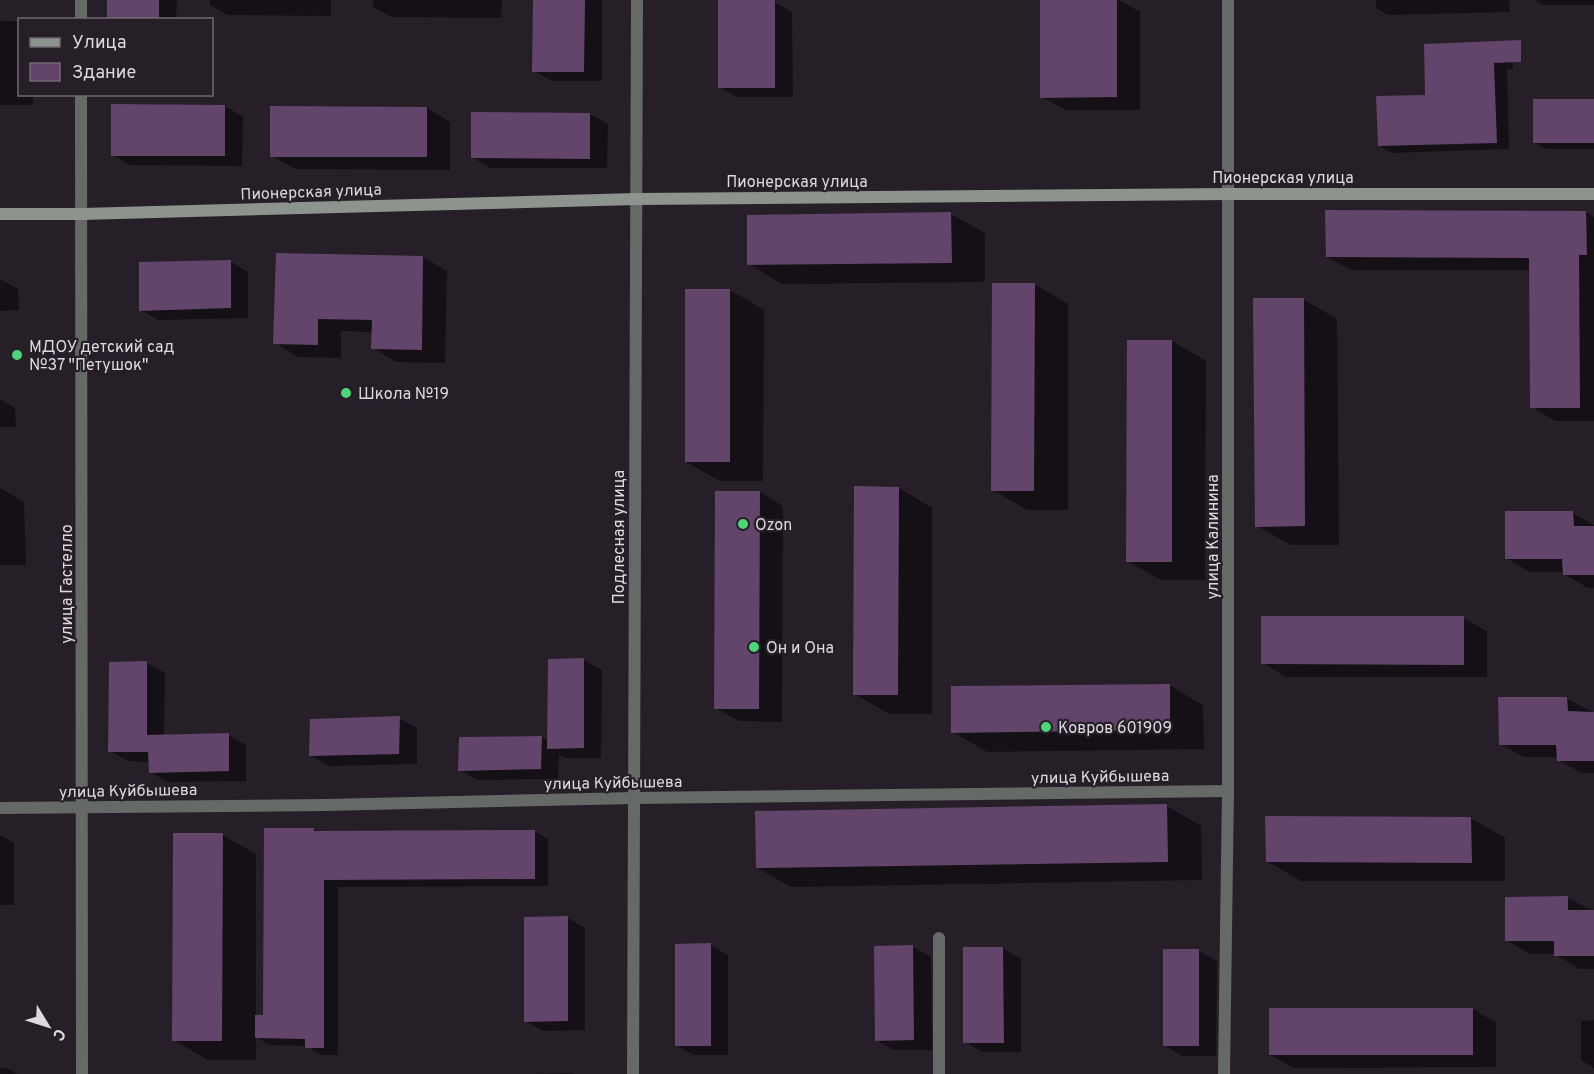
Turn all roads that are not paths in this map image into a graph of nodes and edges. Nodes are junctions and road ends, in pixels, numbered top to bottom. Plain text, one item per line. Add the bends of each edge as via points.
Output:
1 (81, 0) edge
2 (638, 0) edge
3 (1228, 0) edge
4 (81, 18) edge
5 (81, 96) edge
6 (1229, 194) junction
7 (1594, 194) edge
8 (636, 199) junction
9 (0, 214) edge
10 (82, 214) junction
11 (1227, 791) junction
12 (633, 798) junction
13 (83, 807) junction
14 (0, 808) edge
15 (939, 938) dead end
16 (82, 1074) edge
17 (633, 1074) edge
18 (939, 1074) edge
19 (1224, 1074) edge

1 - 4 street
2 - 8 street, Подлесная улица
3 - 6 street, улица Калинина
5 - 10 street, улица Гастелло
6 - 7 street, Пионерская улица
6 - 8 street, Пионерская улица
6 - 11 street, улица Калинина
8 - 10 street, Пионерская улица
8 - 12 street, Подлесная улица
9 - 10 street, Пионерская улица
10 - 13 street, улица Гастелло
11 - 12 street, улица Куйбышева
11 - 19 street, улица Калинина
12 - 13 street, улица Куйбышева
12 - 17 street, Подлесная улица
13 - 14 street, улица Куйбышева
13 - 16 street, улица Гастелло
15 - 18 street

